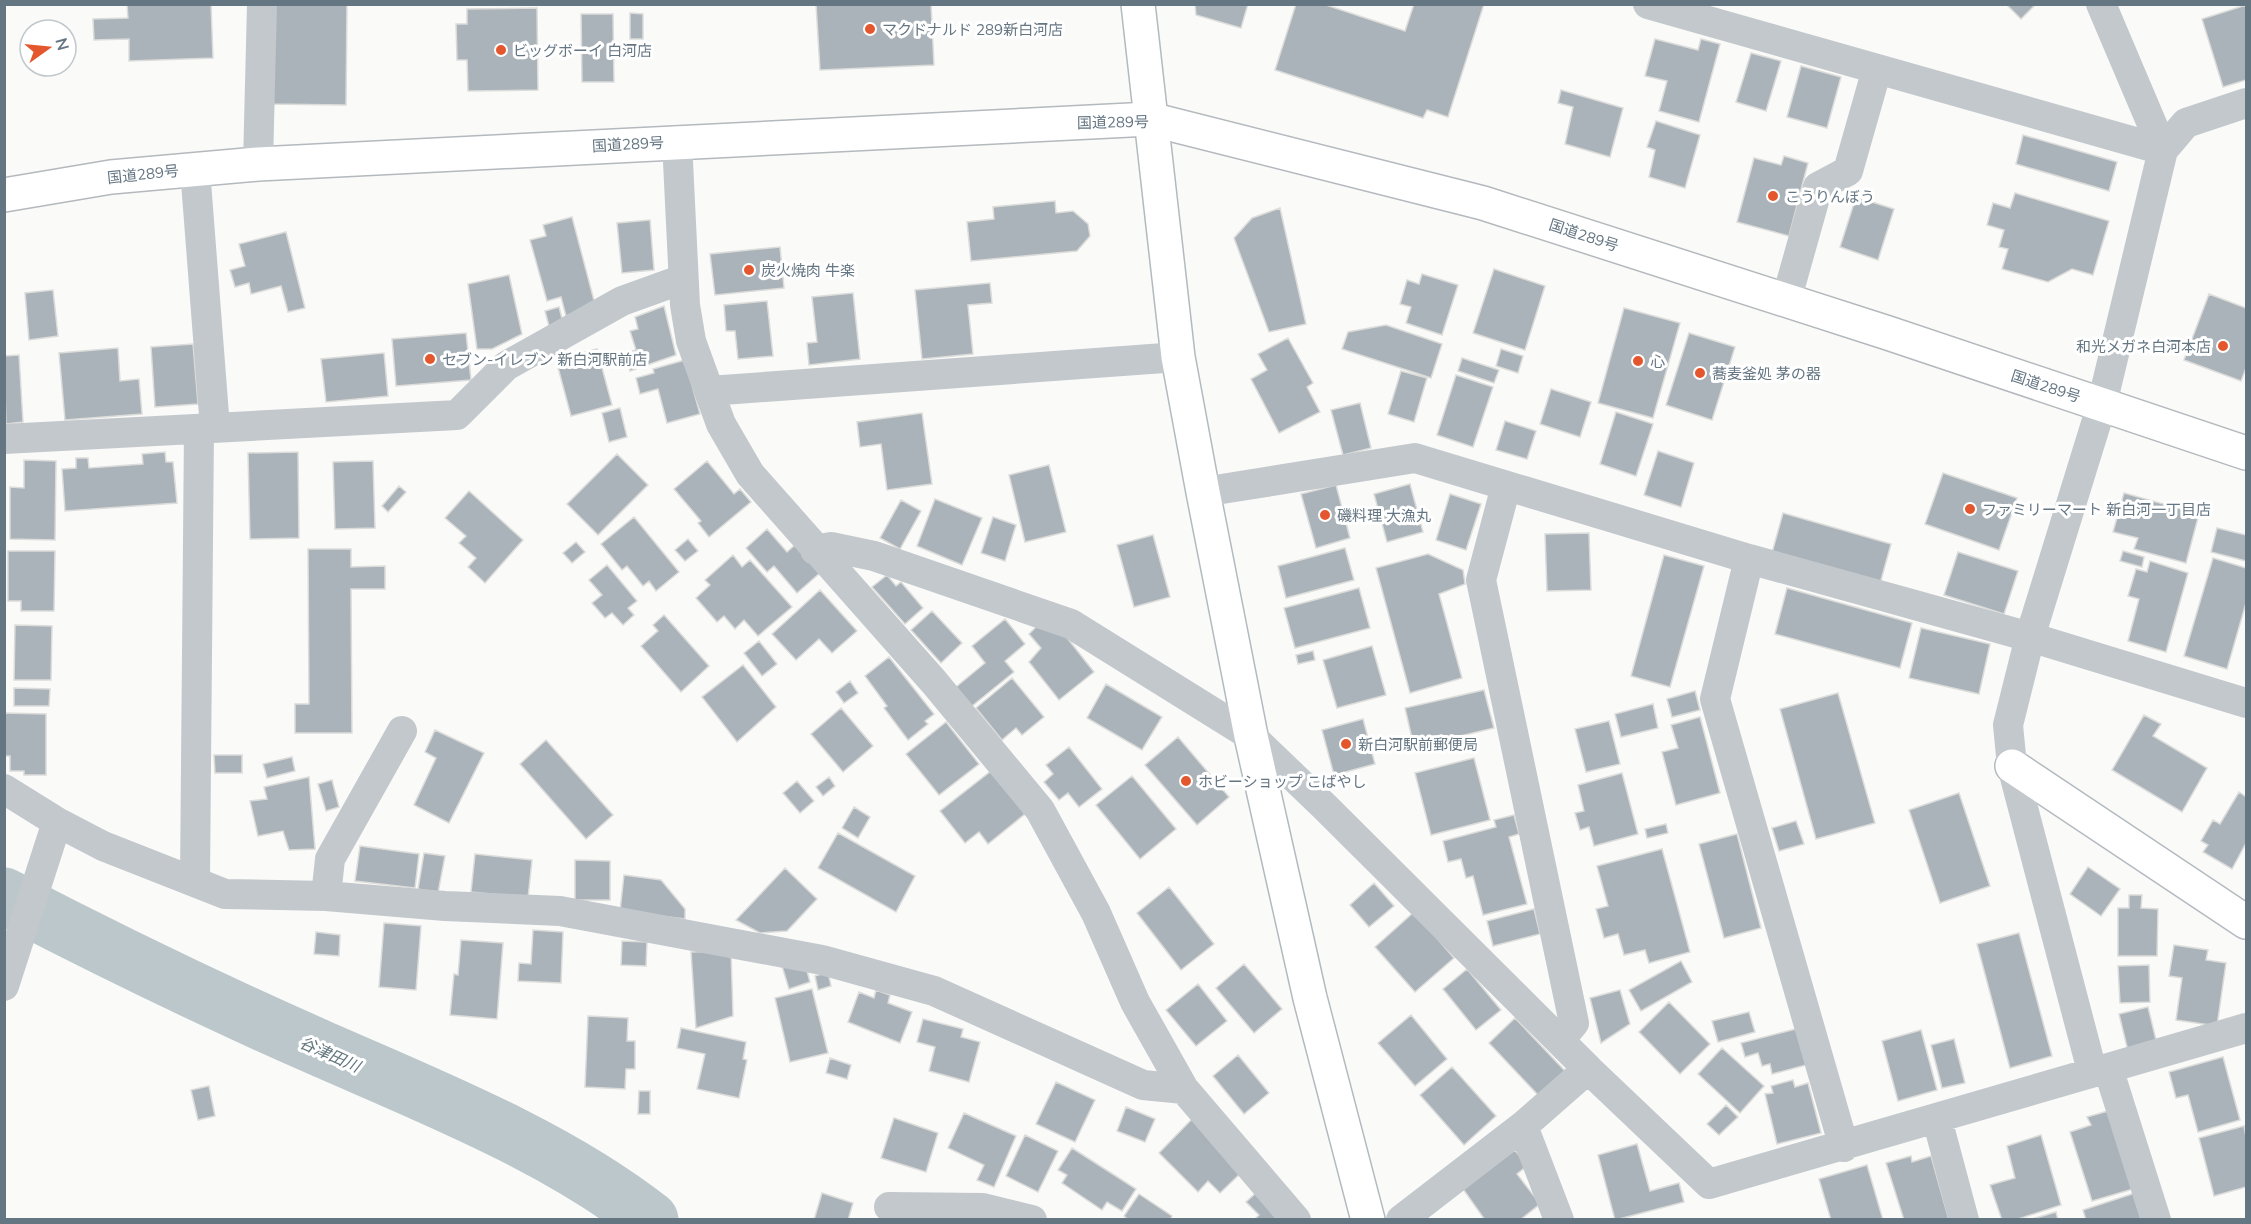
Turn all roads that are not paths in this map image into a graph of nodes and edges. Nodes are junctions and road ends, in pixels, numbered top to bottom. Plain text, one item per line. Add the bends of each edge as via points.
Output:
1 (262, 4) edge
2 (1138, 4) edge
3 (1648, 4) edge
4 (2101, 4) edge
5 (1877, 69) junction
6 (2247, 103) edge
7 (1150, 119) junction
8 (677, 141) junction
9 (2163, 150) junction
10 (258, 164) junction
11 (195, 169) junction
12 (4, 195) edge
13 (683, 279) junction
14 (1786, 301) junction
15 (1178, 357) junction
16 (709, 391) junction
17 (2102, 404) junction
18 (207, 429) junction
19 (4, 439) edge
20 (2247, 453) edge
21 (1506, 486) junction
22 (1203, 492) junction
23 (815, 550) junction
24 (1749, 559) junction
25 (2030, 638) junction
26 (2247, 703) edge
27 (402, 731) dead end
28 (1251, 736) junction
29 (2012, 766) junction
30 (4, 789) edge
31 (57, 822) junction
32 (195, 880) junction
33 (326, 896) junction
34 (2247, 922) edge
35 (4, 986) edge
36 (2247, 1028) edge
37 (1560, 1040) junction
38 (1588, 1069) junction
39 (2100, 1070) junction
40 (1184, 1089) junction
41 (1937, 1119) junction
42 (1522, 1126) junction
43 (1844, 1147) junction
44 (889, 1207) dead end
45 (1032, 1220) edge
46 (1296, 1220) edge
47 (1368, 1220) edge
48 (1401, 1220) edge
49 (1559, 1220) edge
50 (1964, 1220) edge
51 (2156, 1220) edge

1 - 10 street
2 - 7 main road
3 - 5 street
4 - 9 street
5 - 9 street
5 - 14 street via 1848,171 1818,187
6 - 9 street via 2186,123
7 - 8 main road, 国道289号
7 - 14 main road, 国道289号 via 1483,203
7 - 15 main road
8 - 10 main road, 国道289号
8 - 13 street
9 - 17 street
10 - 11 main road, 国道289号
11 - 12 main road, 国道289号 via 111,177
11 - 18 street
13 - 16 street via 691,341
13 - 18 street via 622,301 506,366 457,415
14 - 17 main road, 国道289号
15 - 16 street
15 - 22 main road
16 - 23 street via 721,424 750,474
17 - 20 main road, 国道289号
17 - 25 street
18 - 19 street
18 - 32 street
21 - 22 street via 1415,458
21 - 24 street
21 - 37 street via 1481,580 1574,1023
22 - 28 main road
23 - 28 street via 831,547 874,556 1071,624
23 - 40 street via 934,682 1040,810 1096,913 1135,1002
24 - 25 street
24 - 43 street via 1715,699
25 - 26 street
25 - 29 street via 2008,725
27 - 33 street via 330,859
28 - 37 street
28 - 47 main road via 1310,998
29 - 34 main road
29 - 39 street
30 - 31 street
31 - 32 street via 103,846
31 - 35 street
32 - 33 street via 225,894
33 - 40 street via 560,911 822,960 934,991 1143,1085
36 - 39 street
37 - 38 street
38 - 42 street
38 - 43 street via 1709,1184
39 - 41 street
39 - 51 street
40 - 46 street
41 - 43 street
41 - 50 street
42 - 48 street
42 - 49 street
44 - 45 street via 983,1208

